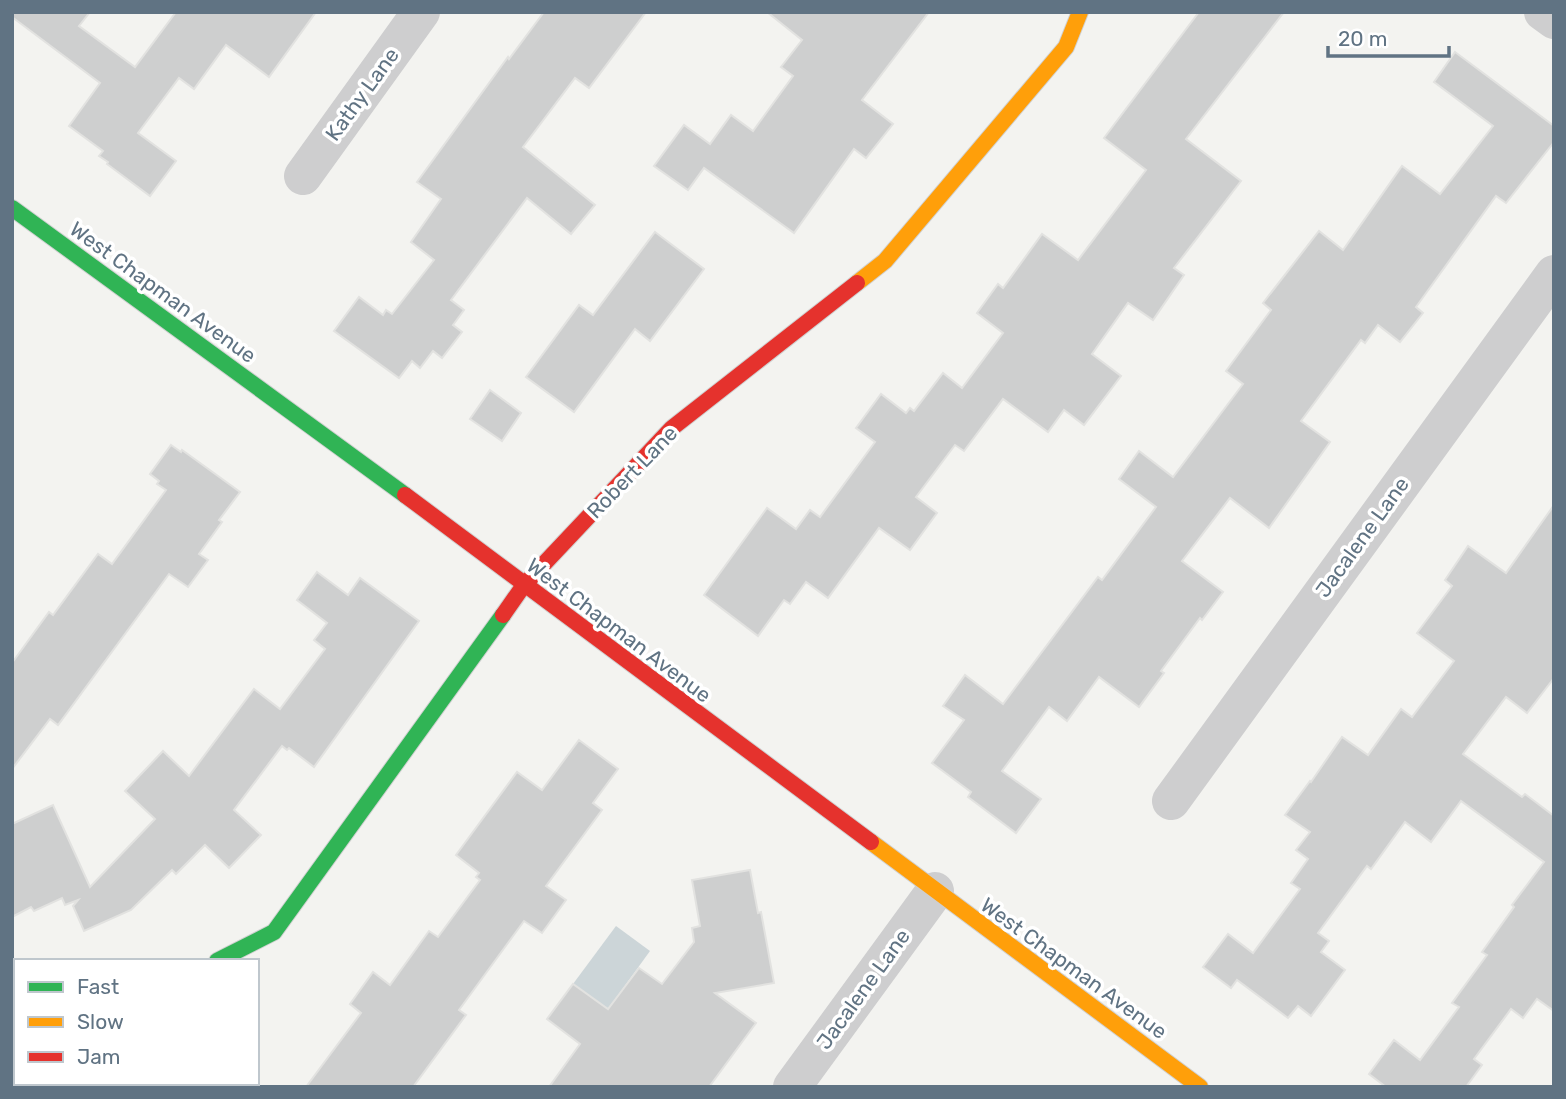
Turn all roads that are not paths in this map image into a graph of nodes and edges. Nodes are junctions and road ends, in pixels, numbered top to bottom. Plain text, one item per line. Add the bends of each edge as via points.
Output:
1 (421, 12) edge
2 (1080, 12) edge
3 (1543, 12) edge
4 (1554, 20) edge
5 (303, 176) dead end
6 (12, 208) edge
7 (1554, 274) edge
8 (524, 585) junction
9 (1171, 801) dead end
10 (934, 891) junction
11 (221, 959) edge
12 (792, 1087) edge
13 (1200, 1087) edge

1 - 5 street, Kathy Lane
2 - 8 main road, Robert Lane via 1066,47 884,261 673,428
3 - 4 street
6 - 8 main road, West Chapman Avenue
7 - 9 street, Jacalene Lane
8 - 10 main road, West Chapman Avenue
8 - 11 main road, Robert Lane via 274,932
10 - 12 street, Jacalene Lane
10 - 13 main road, West Chapman Avenue

